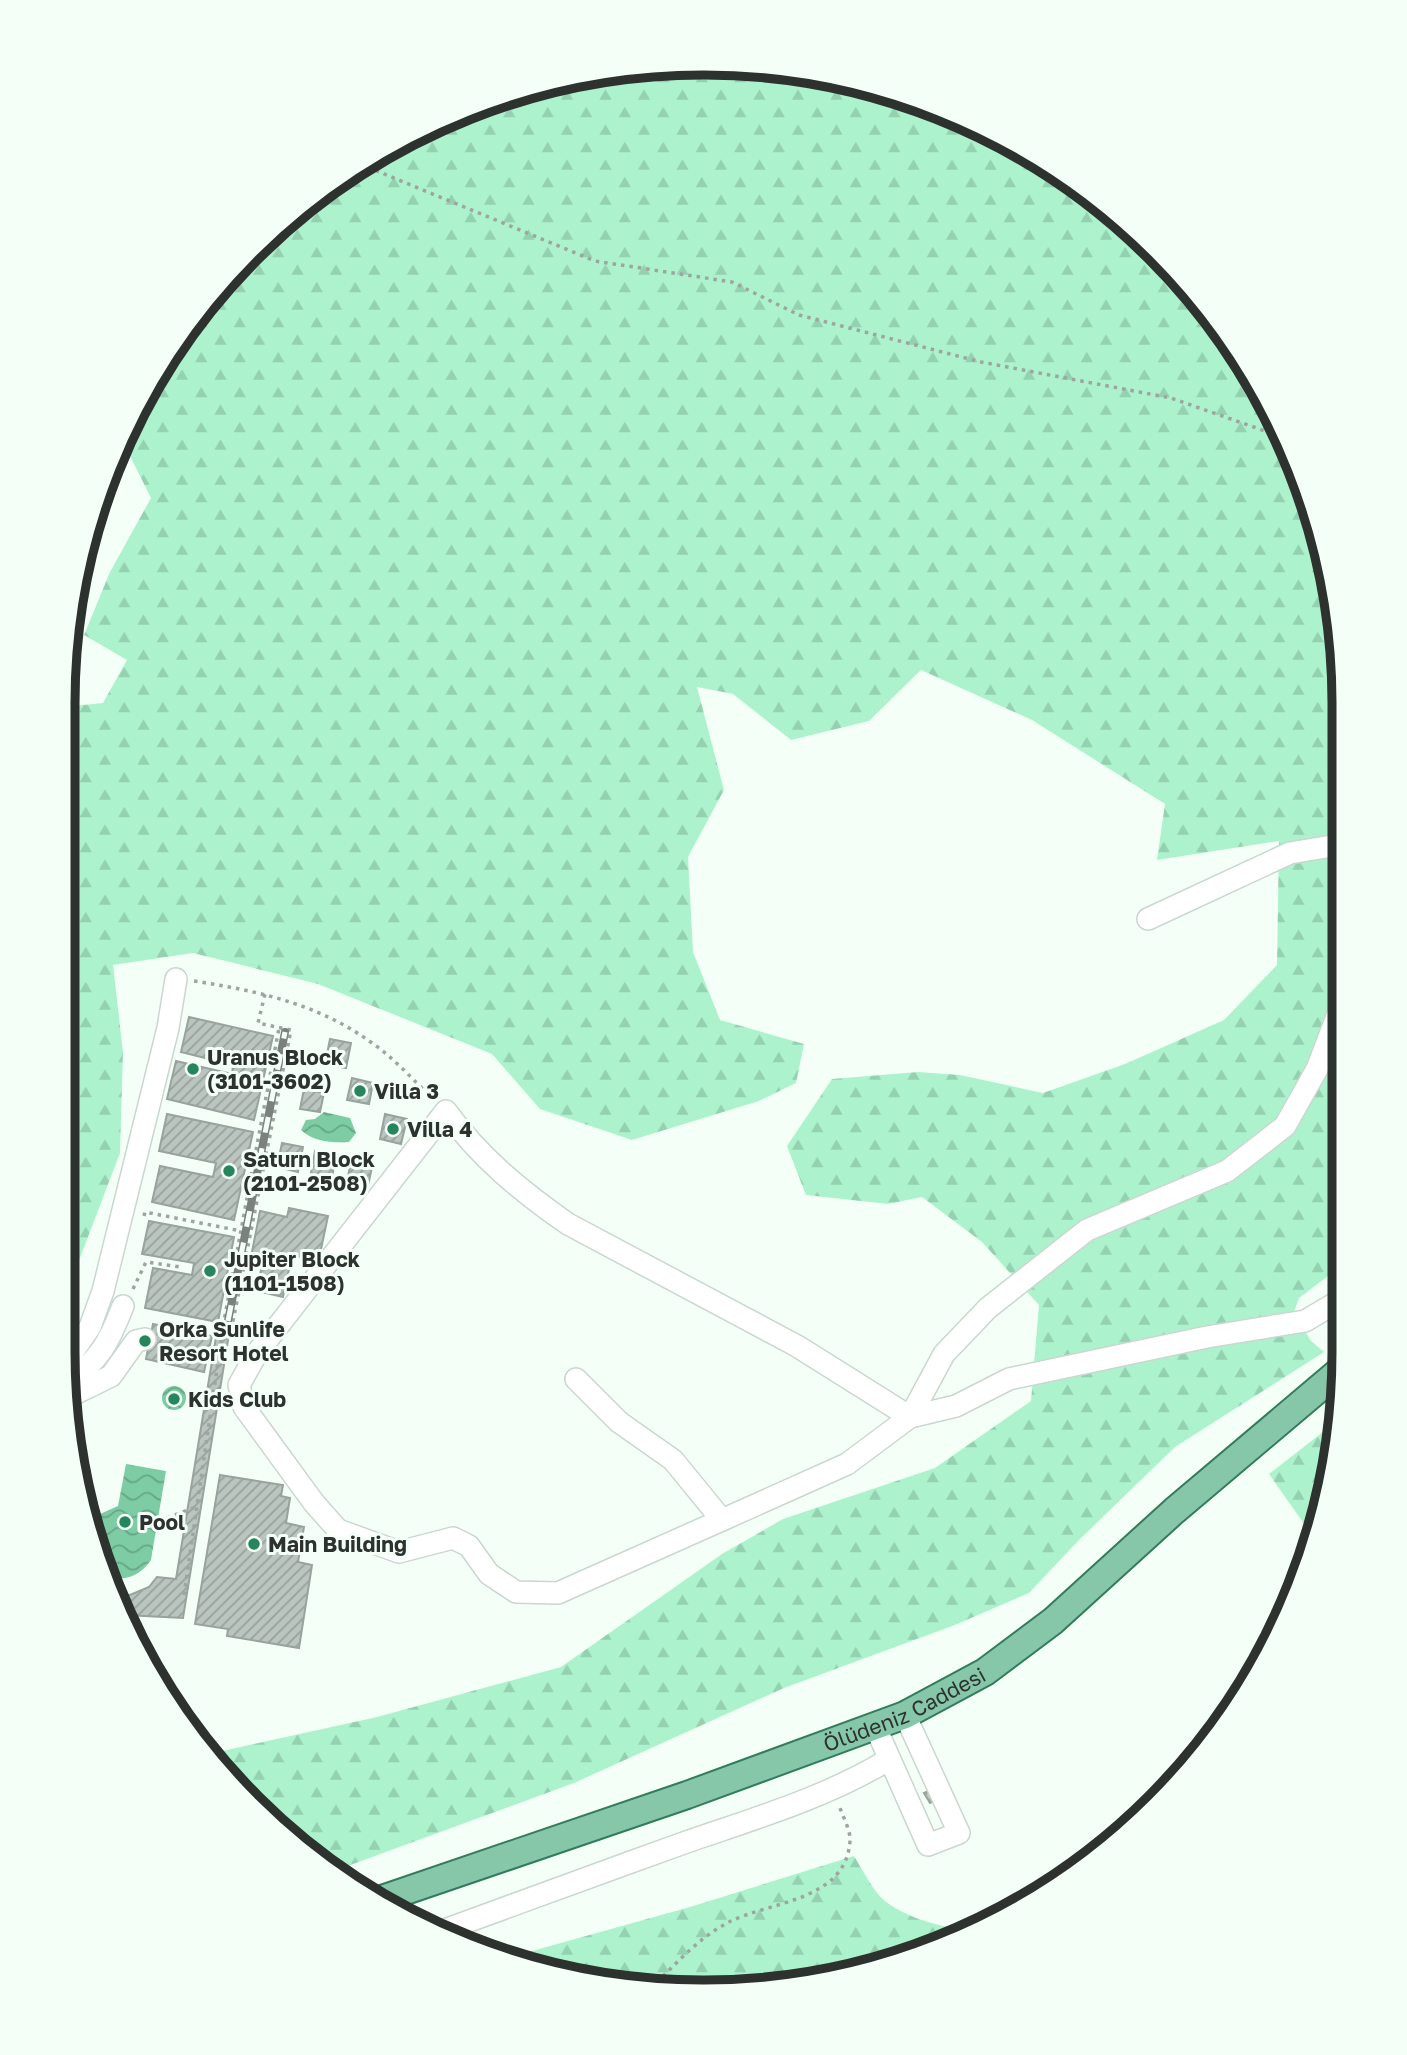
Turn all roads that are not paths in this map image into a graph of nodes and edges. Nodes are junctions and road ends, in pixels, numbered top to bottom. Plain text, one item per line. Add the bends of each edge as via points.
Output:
1 (1332, 846) edge
2 (1147, 919) dead end
3 (176, 978) road end
4 (1332, 1030) edge
5 (1332, 1305) edge
6 (123, 1306) road end
7 (145, 1339) dead end
8 (75, 1348) edge
9 (76, 1376) edge
10 (576, 1379) dead end
11 (1331, 1379) edge
12 (77, 1393) edge
13 (910, 1417) junction
14 (722, 1520) junction
15 (905, 1715) junction
16 (875, 1726) junction
17 (888, 1760) junction
18 (390, 1896) edge
19 (452, 1927) edge

1 - 2 street via 1290,853
3 - 8 street via 166,1039 103,1291
4 - 13 street via 1317,1069 1285,1126 1227,1171 1087,1230 1049,1259 988,1308 944,1354
5 - 13 street via 1306,1321 1009,1379 956,1406
6 - 9 street via 93,1365
7 - 12 street via 136,1341 111,1377
10 - 14 street via 618,1422 673,1460
11 - 15 main road, Ölüdeniz Caddesi via 1053,1621 985,1672
13 - 14 street via 847,1464
13 - 14 street via 797,1346 568,1224 484,1156 446,1111 257,1353 239,1385 244,1407 338,1530 399,1552 453,1538 469,1546 489,1574 516,1592 558,1593
15 - 16 main road, Ölüdeniz Caddesi
15 - 17 street via 959,1833 928,1845
16 - 17 street
16 - 18 main road, Ölüdeniz Caddesi
17 - 19 street via 834,1790

